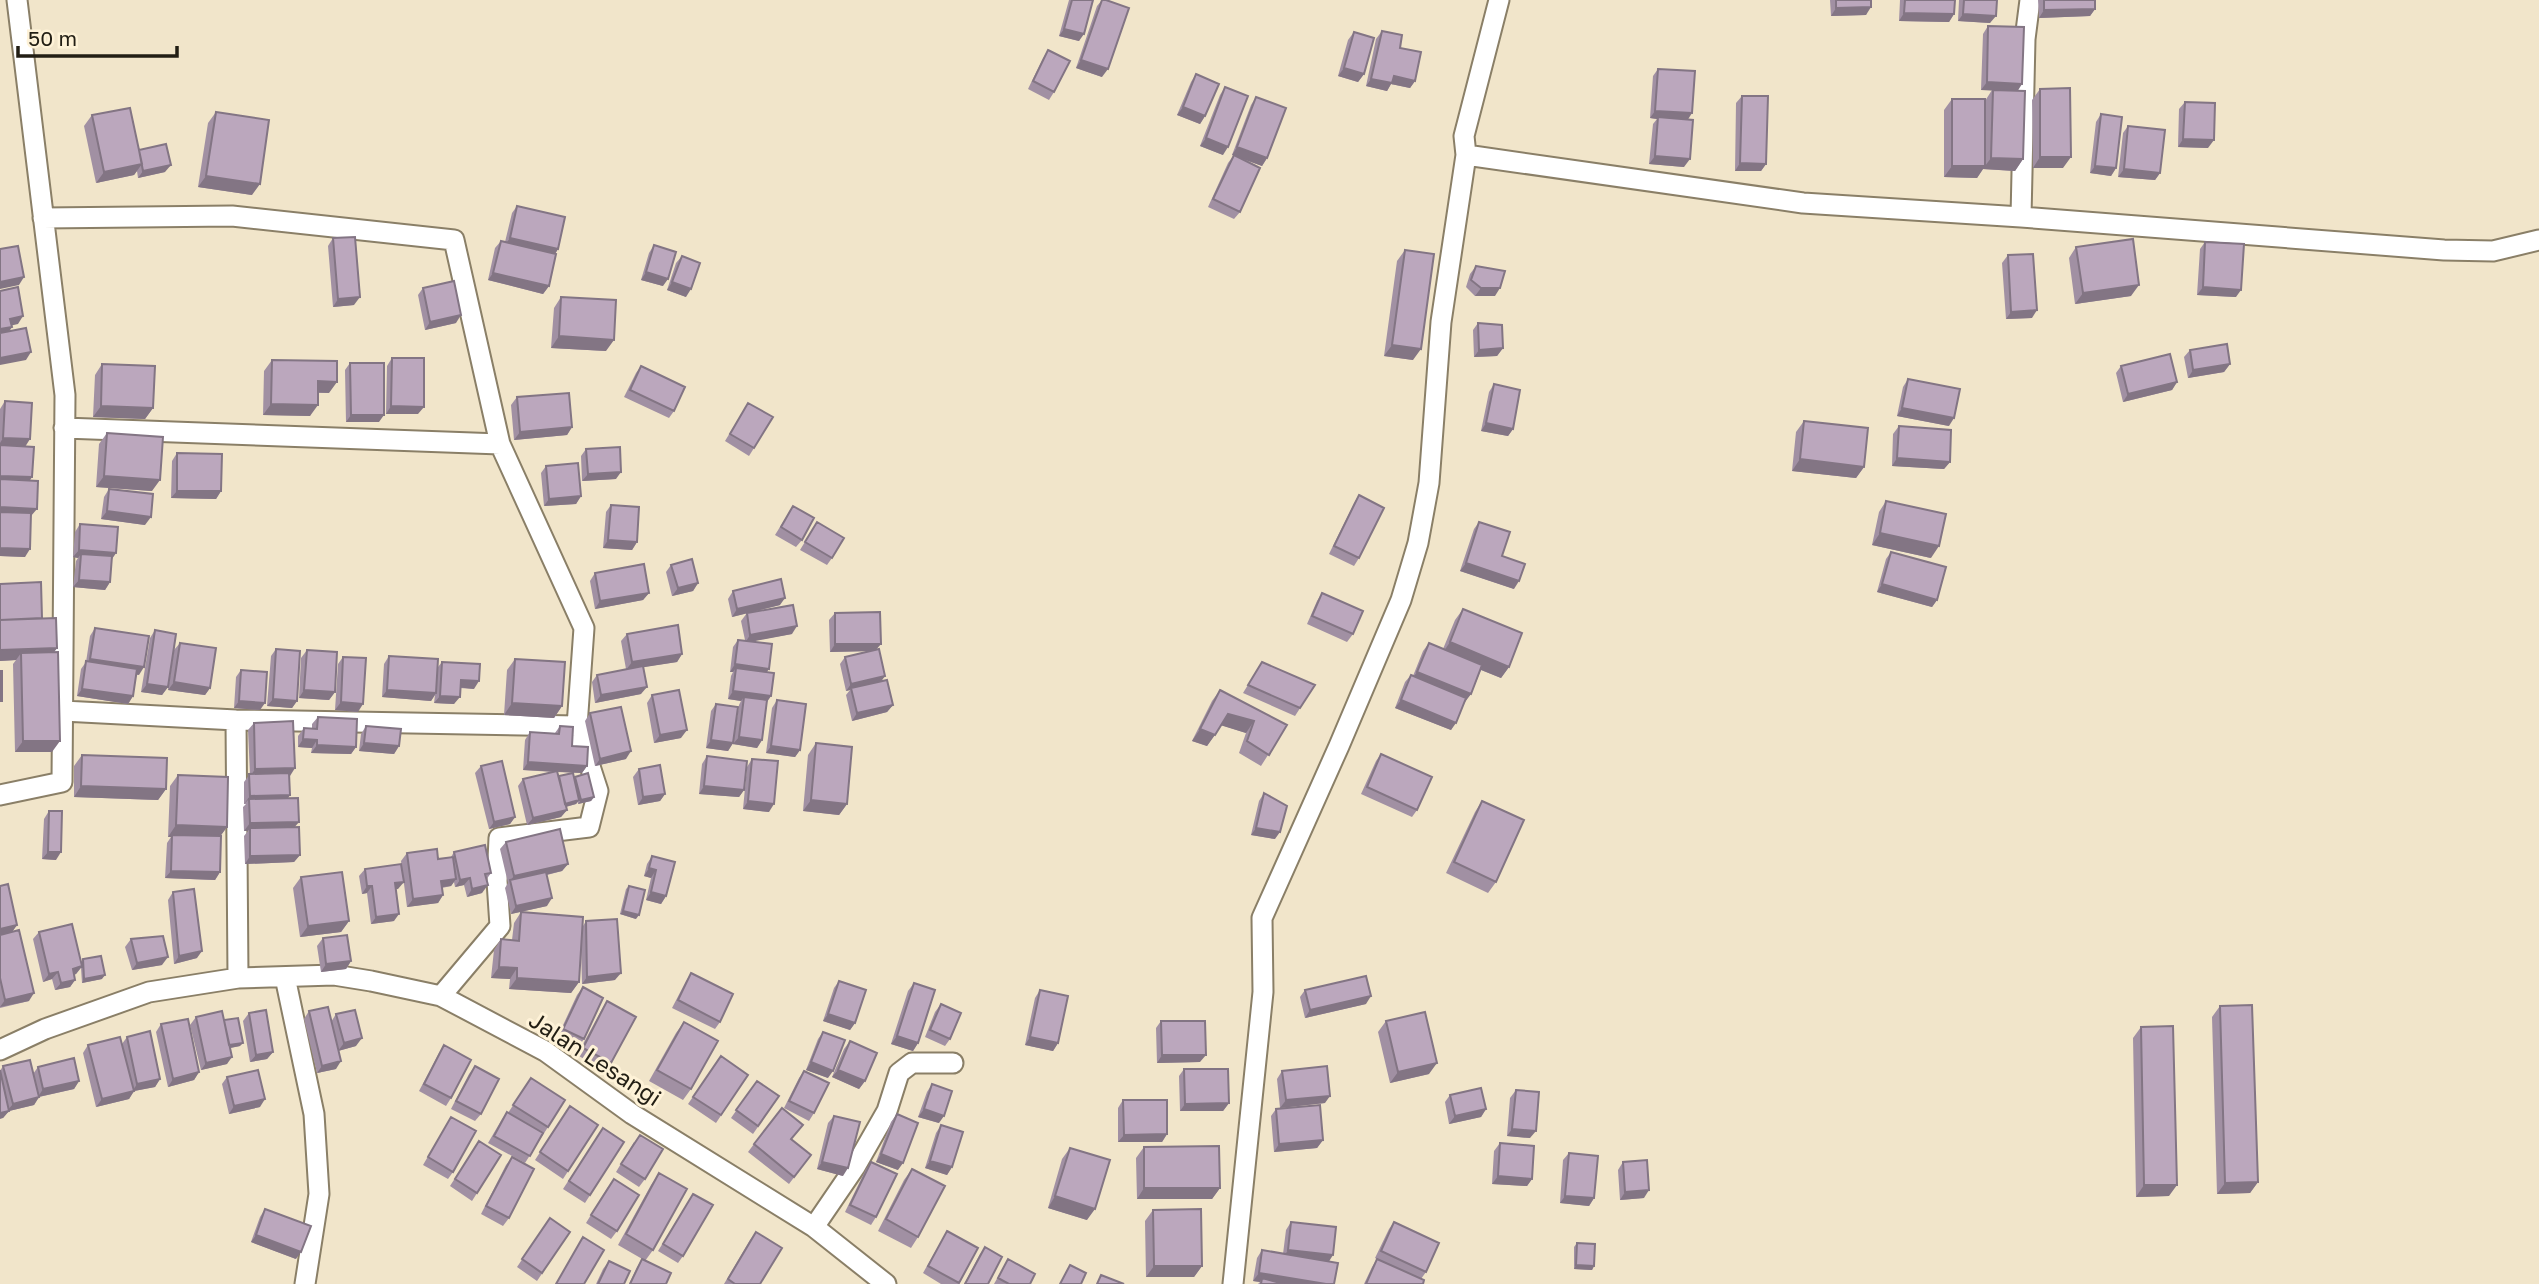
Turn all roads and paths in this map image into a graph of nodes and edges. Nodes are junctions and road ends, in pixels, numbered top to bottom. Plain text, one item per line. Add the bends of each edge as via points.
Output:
1 (1499, 0) edge
2 (2030, 0) edge
3 (12, 7) edge
4 (1466, 155) junction
5 (2021, 217) junction
6 (43, 218) junction
7 (2539, 240) edge
8 (64, 429) junction
9 (500, 444) junction
10 (63, 711) junction
11 (236, 720) junction
12 (577, 726) junction
13 (0, 795) edge
14 (285, 977) junction
15 (238, 978) junction
16 (441, 996) junction
17 (0, 1050) edge
18 (953, 1063) dead end
19 (814, 1227) junction
20 (305, 1284) edge
21 (886, 1284) edge
22 (1233, 1284) edge

1 - 4 street via 1464,136
2 - 5 street
3 - 6 street
4 - 5 street via 1803,203
4 - 22 street via 1441,322 1429,483 1418,543 1401,600 1262,918 1263,992
5 - 7 street via 2444,250 2493,251
6 - 8 street via 65,395
6 - 9 street via 232,216 454,240
8 - 9 street
8 - 10 street
9 - 12 street via 584,628
10 - 11 street
10 - 13 street via 62,782
11 - 12 street
11 - 15 street
12 - 16 street via 598,790 589,827 499,838 500,926
14 - 15 street, Jalan Lesangi
14 - 16 street, Jalan Lesangi via 334,975
14 - 20 street via 314,1114 318,1167 319,1194
15 - 17 street, Jalan Lesangi via 149,992
16 - 19 street, Jalan Lesangi via 545,1051 632,1114
18 - 19 street via 912,1063 898,1073 887,1111
19 - 21 street, Jalan Lesangi

